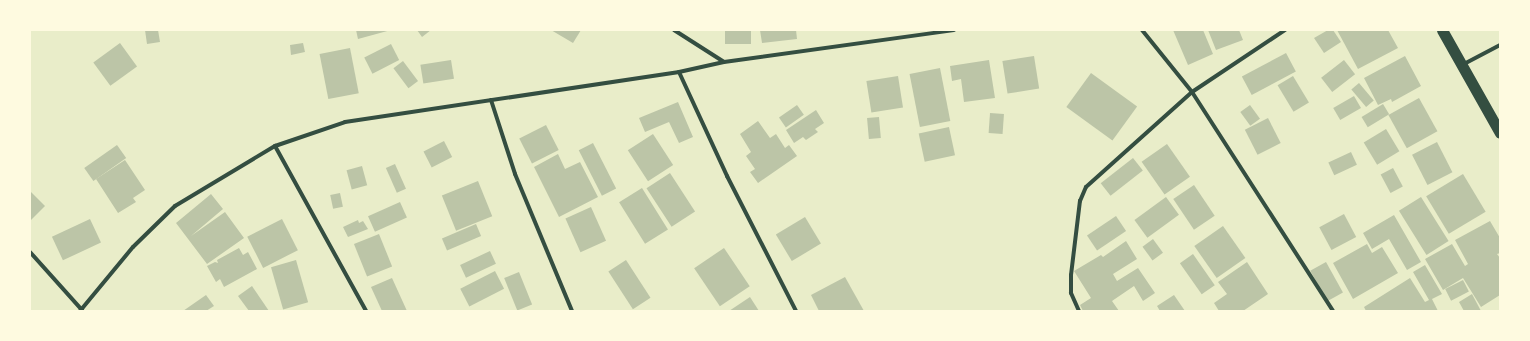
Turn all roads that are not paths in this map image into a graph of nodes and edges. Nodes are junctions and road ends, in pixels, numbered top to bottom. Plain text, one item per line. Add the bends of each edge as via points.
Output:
1 (674, 30) edge
2 (954, 30) edge
3 (1142, 30) edge
4 (1285, 30) edge
5 (1442, 30) edge
6 (939, 31) edge
7 (1500, 45) edge
8 (724, 62) junction
9 (1462, 65) junction
10 (679, 72) junction
11 (1192, 92) junction
12 (491, 100) junction
13 (1500, 133) edge
14 (275, 146) junction
15 (30, 252) edge
16 (81, 310) edge
17 (366, 311) edge
18 (572, 311) edge
19 (796, 311) edge
20 (1079, 311) edge
21 (1333, 311) edge

1 - 8 street
2 - 6 street
3 - 11 street
4 - 11 street
5 - 9 highway
6 - 8 street
7 - 9 street
8 - 10 street
9 - 13 highway
10 - 12 street
10 - 19 street via 727,176
11 - 20 street via 1086,187 1080,200 1071,275 1071,293
11 - 21 street
12 - 14 street via 345,122
12 - 18 street via 516,174
14 - 16 street via 175,206 133,247
14 - 17 street
15 - 16 street

